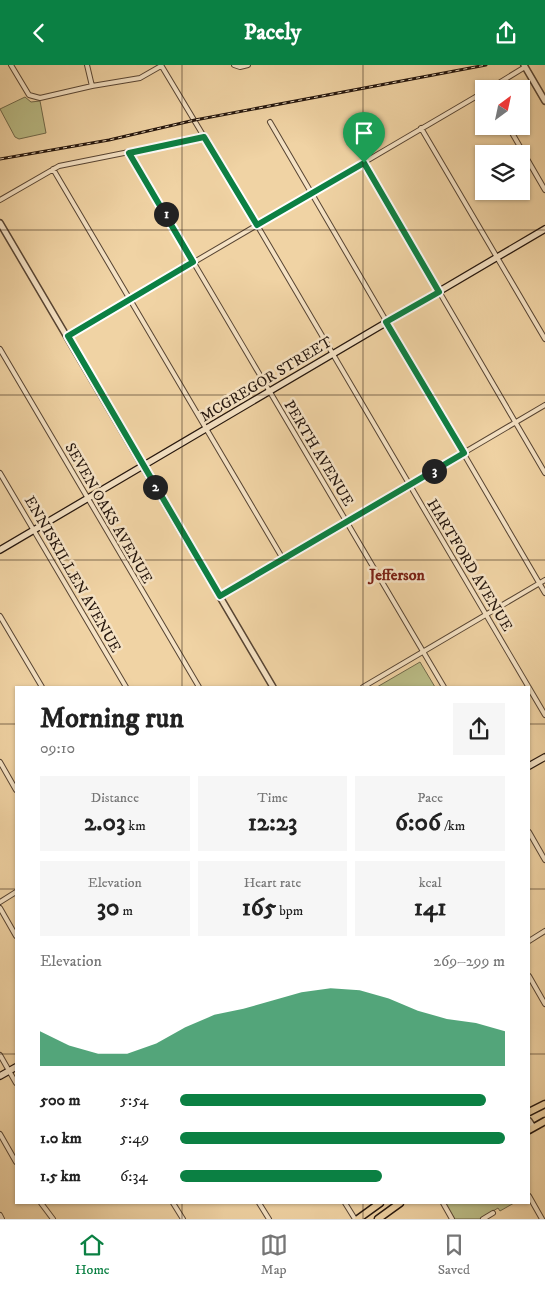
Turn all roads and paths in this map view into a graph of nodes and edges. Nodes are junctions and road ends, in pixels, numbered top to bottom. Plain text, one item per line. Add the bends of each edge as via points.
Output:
1 (11, 65) edge
2 (87, 65) edge
3 (161, 65) edge
4 (234, 65) edge
5 (248, 65) edge
6 (524, 66) edge
7 (503, 80) edge
8 (92, 86) junction
9 (475, 97) edge
10 (545, 101) edge
11 (270, 122) dead end
12 (421, 128) junction
13 (513, 135) edge
14 (204, 137) junction
15 (129, 153) junction
16 (364, 163) junction
17 (53, 169) junction
18 (545, 190) edge
19 (310, 194) junction
20 (0, 201) edge
21 (0, 223) edge
22 (257, 225) junction
23 (545, 229) edge
24 (497, 257) junction
25 (193, 262) junction
26 (439, 292) junction
27 (130, 299) junction
28 (386, 322) junction
29 (68, 336) junction
30 (545, 339) edge
31 (0, 349) edge
32 (333, 354) junction
33 (270, 391) junction
34 (545, 405) edge
35 (516, 423) junction
36 (207, 429) junction
37 (464, 453) junction
38 (143, 467) junction
39 (0, 473) edge
40 (545, 473) edge
41 (410, 485) junction
42 (88, 499) junction
43 (347, 522) junction
44 (34, 531) junction
45 (0, 551) edge
46 (283, 559) junction
47 (545, 580) edge
48 (540, 584) junction
49 (545, 593) edge
50 (220, 596) junction
51 (486, 615) junction
52 (0, 616) edge
53 (423, 652) junction
54 (41, 686) edge
55 (125, 686) edge
56 (198, 686) edge
57 (273, 686) edge
58 (365, 686) edge
59 (443, 686) edge
60 (528, 686) edge
61 (530, 690) edge
62 (545, 715) edge
63 (545, 757) edge
64 (0, 762) edge
65 (530, 765) edge
66 (15, 788) edge
67 (530, 834) edge
68 (545, 860) edge
69 (15, 893) edge
70 (0, 902) edge
71 (0, 908) edge
72 (545, 931) edge
73 (15, 934) edge
74 (530, 940) edge
75 (530, 978) edge
76 (545, 1004) edge
77 (0, 1055) edge
78 (15, 1068) edge
79 (9, 1071) junction
80 (0, 1076) edge
81 (15, 1081) edge
82 (545, 1104) edge
83 (530, 1112) edge
84 (545, 1121) edge
85 (531, 1129) edge
86 (0, 1135) edge
87 (15, 1160) edge
88 (530, 1198) edge
89 (41, 1204) edge
90 (174, 1204) edge
91 (261, 1204) edge
92 (346, 1204) edge
93 (379, 1204) edge
94 (399, 1204) edge
95 (444, 1204) edge
96 (370, 1213) edge
97 (493, 1213) dead end
98 (0, 1215) edge
99 (2, 1219) edge
100 (53, 1219) edge
101 (183, 1219) edge
102 (269, 1219) edge
103 (357, 1219) edge
104 (378, 1219) edge
105 (452, 1219) edge
106 (483, 1219) edge
107 (542, 1219) edge

1 - 8 street via 33,97
2 - 8 street
3 - 8 street via 140,78
3 - 14 street, HARTFORD AVENUE
4 - 5 street
6 - 7 street
6 - 10 street
9 - 12 street
11 - 19 street
12 - 16 street
12 - 24 street
13 - 18 street
14 - 15 street
14 - 22 street, HARTFORD AVENUE
15 - 17 street
15 - 25 street, PERTH AVENUE
16 - 19 street
16 - 26 street
17 - 20 street
17 - 27 street
19 - 22 street
19 - 28 street
21 - 29 street
22 - 25 street
22 - 32 street, HARTFORD AVENUE
23 - 24 main road, MCGREGOR STREET
24 - 26 main road, MCGREGOR STREET
24 - 30 street
25 - 27 street
25 - 33 street, PERTH AVENUE
26 - 28 main road, MCGREGOR STREET
26 - 35 street
27 - 29 street
27 - 36 street
28 - 32 main road, MCGREGOR STREET
28 - 37 street
29 - 38 street
31 - 42 street, SEVEN OAKS AVENUE
32 - 33 main road, MCGREGOR STREET
32 - 41 street, HARTFORD AVENUE
33 - 36 main road, MCGREGOR STREET
33 - 43 street, PERTH AVENUE
34 - 35 street
35 - 37 street
35 - 40 street
36 - 38 main road, MCGREGOR STREET
36 - 46 street
37 - 41 street
37 - 48 street
38 - 42 main road, MCGREGOR STREET
38 - 50 street
39 - 44 street, ENNISKILLEN AVENUE
41 - 43 street
41 - 51 street, HARTFORD AVENUE
42 - 44 main road, MCGREGOR STREET
42 - 56 street, SEVEN OAKS AVENUE
43 - 46 street
43 - 53 street, PERTH AVENUE
44 - 45 main road, MCGREGOR STREET
44 - 55 street, ENNISKILLEN AVENUE
46 - 50 street
47 - 48 street
48 - 49 street
48 - 51 street
50 - 57 street
51 - 53 street
51 - 60 street, HARTFORD AVENUE
52 - 54 street
53 - 58 street
53 - 59 street, PERTH AVENUE
61 - 62 street, HARTFORD AVENUE
63 - 65 main road
64 - 66 street
67 - 68 street
69 - 70 street
71 - 73 street
72 - 74 street
75 - 76 street
77 - 79 street
78 - 79 main road
79 - 80 main road
79 - 81 street
82 - 83 main road
84 - 85 main road
86 - 87 street
88 - 107 street
89 - 100 street
90 - 101 street
91 - 102 street
92 - 103 street
93 - 96 main road
94 - 104 main road
95 - 105 street
96 - 103 main road
96 - 104 street
97 - 106 street
98 - 99 street

